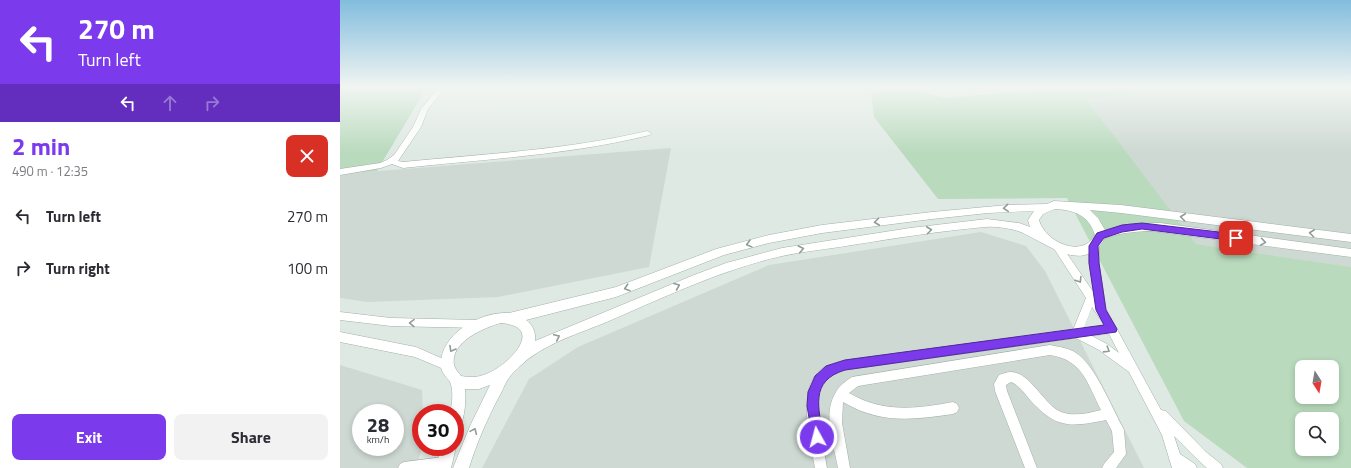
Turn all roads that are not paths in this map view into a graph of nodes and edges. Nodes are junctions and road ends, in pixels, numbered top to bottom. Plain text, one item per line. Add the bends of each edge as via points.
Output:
1 (425, 109) edge
2 (647, 132) dead end
3 (393, 160) junction
4 (340, 172) edge
5 (1064, 205) junction
6 (1045, 207) junction
7 (1101, 235) junction
8 (1043, 238) junction
9 (1351, 238) edge
10 (1094, 246) junction
11 (1058, 247) junction
12 (1351, 253) edge
13 (1091, 297) junction
14 (1101, 310) junction
15 (340, 316) edge
16 (511, 318) junction
17 (478, 324) junction
18 (1112, 329) junction
19 (1077, 334) junction
20 (340, 338) edge
21 (522, 355) junction
22 (446, 365) junction
23 (1134, 370) junction
24 (507, 371) junction
25 (458, 381) junction
26 (841, 394) junction
27 (459, 404) edge
28 (1154, 406) junction
29 (953, 408) dead end
30 (1109, 414) junction
31 (1176, 463) edge
32 (443, 465) edge
33 (404, 468) edge
34 (461, 468) edge
35 (821, 468) edge
36 (844, 468) edge
37 (1031, 468) edge
38 (1108, 468) edge
39 (1192, 468) edge
40 (1217, 468) edge

1 - 3 street via 417,128
2 - 3 street via 610,142 522,154 403,165
3 - 4 street via 372,167
5 - 6 street
5 - 7 street via 1078,208 1090,215 1098,225
9 -> 5 street via 1121,209
6 - 8 street via 1034,217 1034,224
6 -> 16 street via 931,215 779,236 720,252 631,287
7 - 10 street
7 -> 12 street via 1122,228 1160,227
8 - 11 street
21 -> 8 street via 542,343 698,278 782,252 987,223 1019,228
10 - 11 street via 1084,250
10 - 14 street
11 -> 13 street
13 - 14 street
13 - 19 street
14 - 18 street
17 -> 15 street via 391,322
16 - 17 street via 496,318
16 - 21 street via 526,326 529,337
17 -> 22 street via 465,332 452,346
18 - 19 street
18 - 23 street
19 -> 23 street via 1103,347
19 - 35 street via 830,369 819,379 813,392
20 - 22 street via 416,352
21 - 24 street
22 - 25 street via 449,374
23 - 28 street
24 - 25 street via 481,382
34 -> 24 street via 488,400
25 - 27 street
26 - 29 street via 861,406 891,413 929,412
26 - 30 street via 856,381 1050,350 1072,356 1084,366
26 - 36 street via 836,409
28 - 31 street via 1167,434
28 - 40 street
30 - 37 street via 1077,420 1059,417 1050,412 1019,380 1011,377 1003,379 1000,384 1001,391
30 - 38 street via 1118,430 1120,454
31 - 39 street
32 - 33 street

